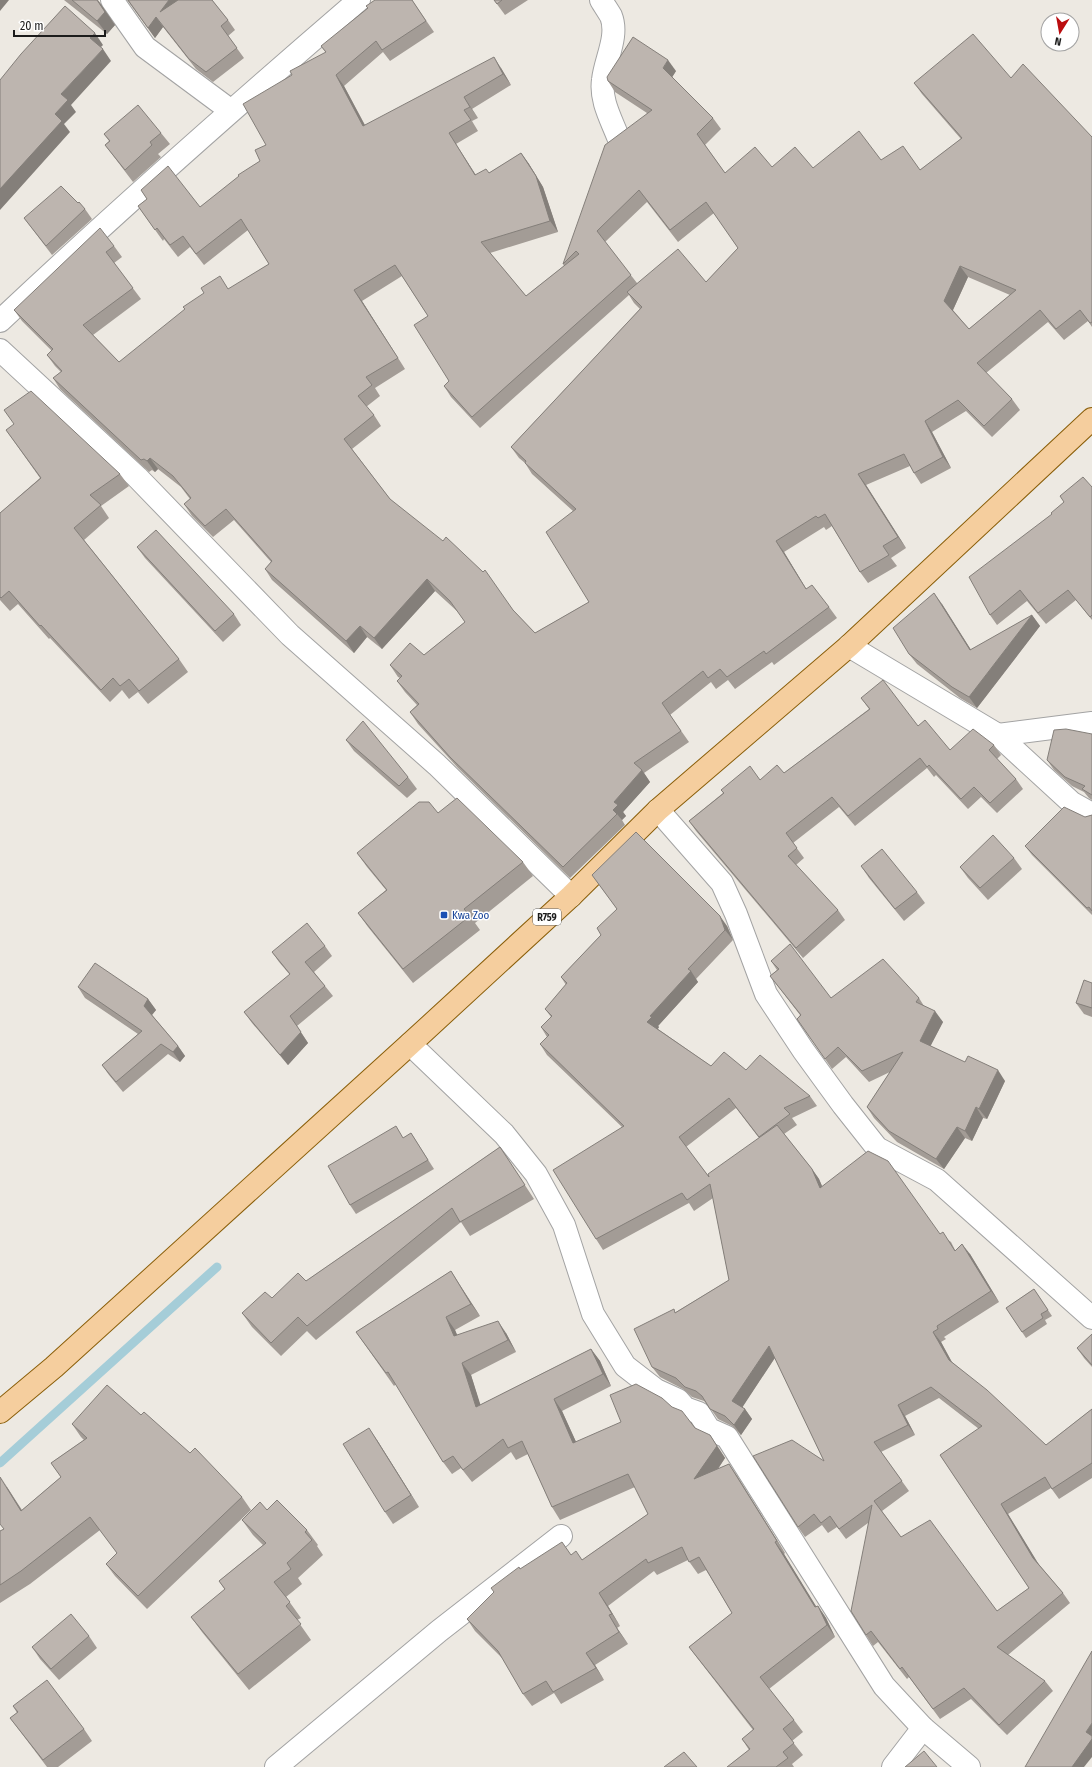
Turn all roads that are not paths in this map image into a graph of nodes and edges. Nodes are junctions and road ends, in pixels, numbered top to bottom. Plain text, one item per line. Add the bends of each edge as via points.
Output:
1 (112, 0) edge
2 (359, 0) edge
3 (601, 0) edge
4 (230, 110) junction
5 (618, 137) edge
6 (0, 321) edge
7 (0, 350) edge
8 (1092, 419) edge
9 (849, 646) junction
10 (1092, 724) edge
11 (998, 735) junction
12 (658, 810) junction
13 (1092, 814) edge
14 (571, 896) junction
15 (410, 1044) junction
16 (1092, 1318) edge
17 (0, 1412) edge
18 (561, 1536) dead end
19 (923, 1728) junction
20 (276, 1767) edge
21 (893, 1767) edge
22 (969, 1767) edge

1 - 4 street via 145,47
2 - 4 street
3 - 5 street via 611,17 613,28 603,81 603,98
4 - 6 street
7 - 14 street via 137,477 290,636 437,765
8 - 9 main road, R759
9 - 11 street
9 - 12 main road, R759
10 - 11 street
11 - 13 street via 1072,803
12 - 14 main road, R759
12 - 16 street via 722,883 766,994 803,1050 877,1148 937,1180
14 - 15 main road, R759
15 - 17 main road, R759 via 54,1367
15 - 19 street via 504,1134 536,1174 564,1225 593,1314 625,1366 656,1390 678,1400 685,1408 699,1413 709,1429 727,1437 884,1686
18 - 20 street via 438,1631
19 - 21 street
19 - 22 street

